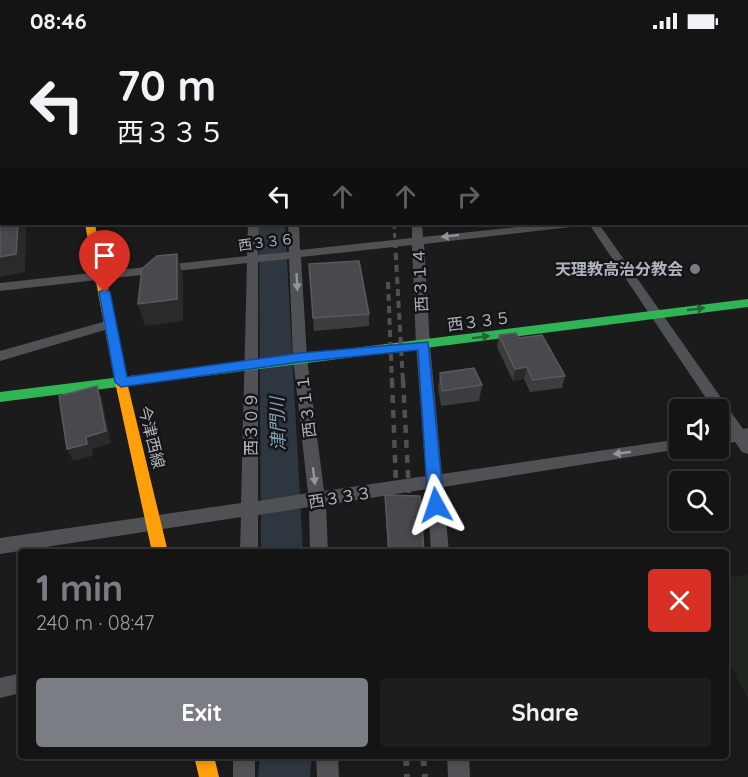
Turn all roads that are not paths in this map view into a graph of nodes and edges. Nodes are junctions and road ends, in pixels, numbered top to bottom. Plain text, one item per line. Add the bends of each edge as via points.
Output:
1 (90, 225) edge
2 (253, 225) edge
3 (293, 225) edge
4 (417, 225) edge
5 (561, 225) edge
6 (595, 225) edge
7 (418, 240) junction
8 (296, 253) junction
9 (253, 258) junction
10 (102, 276) junction
11 (0, 286) edge
12 (748, 303) edge
13 (656, 315) junction
14 (110, 324) junction
15 (423, 345) junction
16 (0, 356) edge
17 (300, 358) junction
18 (251, 366) junction
19 (121, 382) junction
20 (0, 397) edge
21 (729, 439) edge
22 (745, 439) edge
23 (669, 447) edge
24 (434, 481) junction
25 (317, 501) junction
26 (256, 509) junction
27 (155, 524) junction
28 (0, 546) edge
29 (159, 549) edge
30 (249, 549) edge
31 (319, 549) edge
32 (440, 549) edge
33 (18, 684) edge
34 (0, 688) edge
35 (205, 759) edge
36 (244, 759) edge
37 (327, 759) edge
38 (458, 759) edge
39 (209, 777) edge
40 (244, 777) edge
41 (328, 777) edge
42 (459, 777) edge

1 - 10 street, 今津西線
2 - 9 street, 西３０９
3 - 8 street, 西３１１
4 - 7 street, 西３１４
5 -> 7 street, 西３３６
6 - 13 street
7 - 8 street, 西３３６
7 - 15 street, 西３１４
8 - 9 street, 西３３６
8 -> 17 street, 西３１１
9 - 10 street, 西３３６
9 - 18 street, 西３０９
10 - 11 street, 西３３６
10 - 14 street, 今津西線
13 -> 12 street, 西３３５
15 -> 13 street, 西３３５
13 - 22 street
14 - 16 street
14 - 19 street, 今津西線
15 - 17 street, 西３３５
15 - 24 street, 西３１４
17 - 18 street, 西３３５
17 -> 25 street, 西３１１
18 - 19 street, 西３３５
18 - 26 street, 西３０９
19 - 20 street, 西３３５
19 - 27 street, 今津西線
21 - 22 street
23 -> 24 street, 西３３３
24 - 25 street, 西３３３
24 - 32 street, 西３１４
25 - 26 street, 西３３３
25 - 31 street, 西３１１
26 - 27 street, 西３３３
26 - 30 street, 西３０９
27 - 28 street, 西３３３
27 - 29 street, 今津西線
33 - 34 street
35 - 39 street
36 - 40 street
37 - 41 street
38 - 42 street

